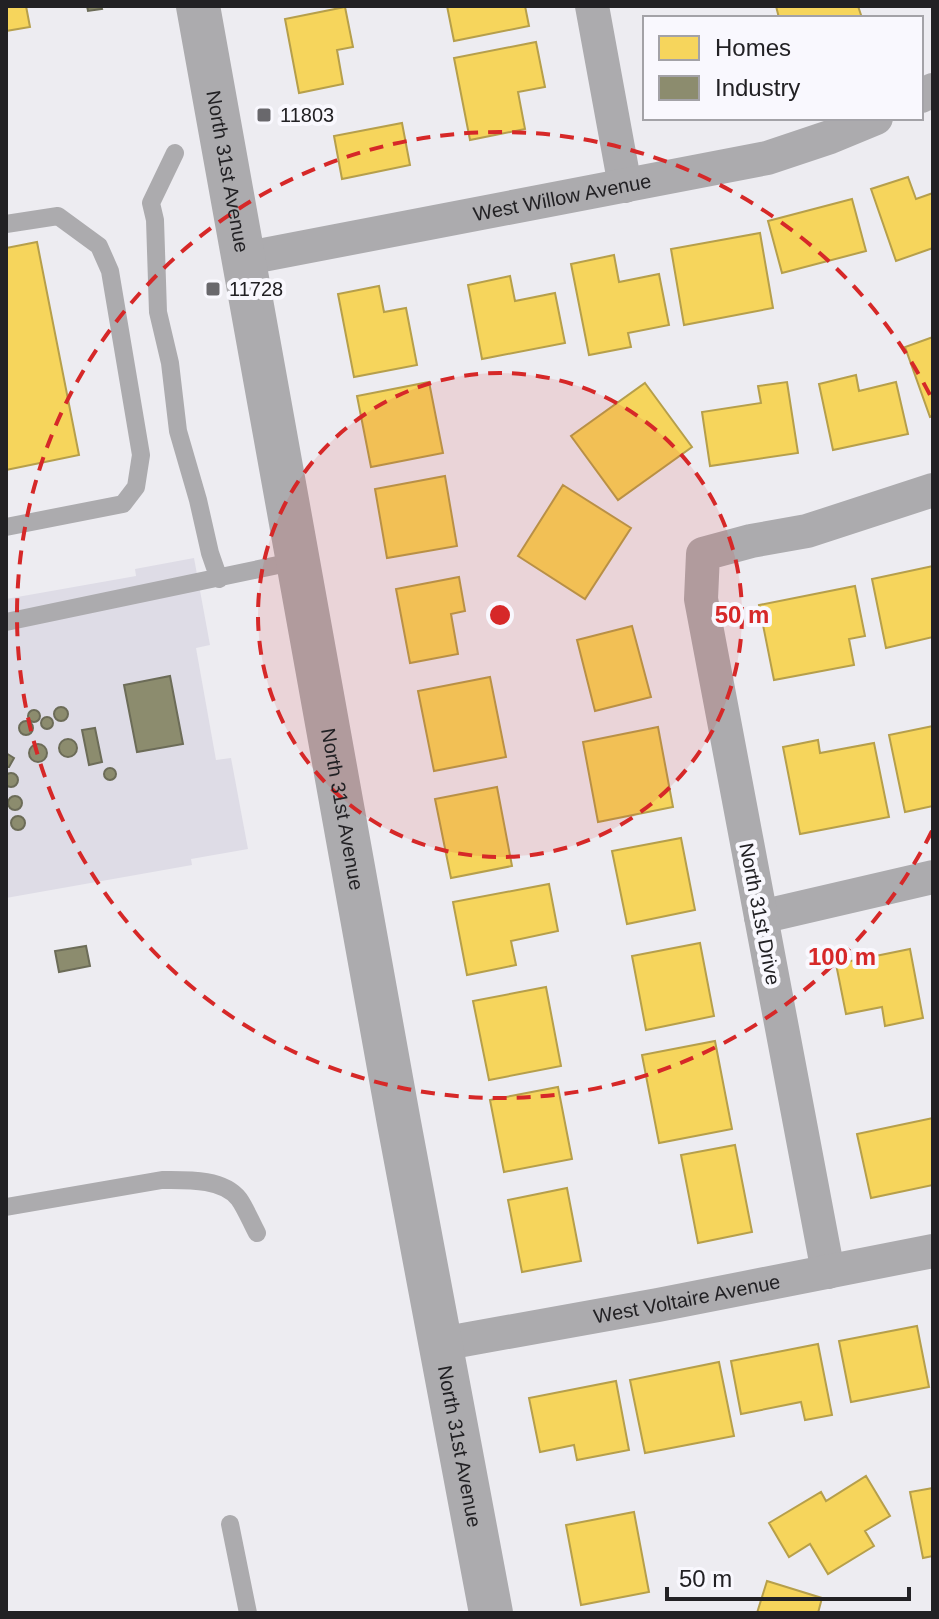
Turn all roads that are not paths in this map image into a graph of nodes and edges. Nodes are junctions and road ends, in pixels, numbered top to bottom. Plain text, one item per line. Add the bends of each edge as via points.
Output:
1 (198, 6) edge
2 (592, 6) edge
3 (871, 120) edge
4 (175, 153) dead end
5 (625, 186) junction
6 (6, 224) edge
7 (242, 259) junction
8 (933, 490) edge
9 (6, 527) edge
10 (297, 561) junction
11 (219, 579) junction
12 (6, 622) edge
13 (933, 877) edge
14 (761, 917) junction
15 (6, 1207) edge
16 (257, 1233) dead end
17 (933, 1251) edge
18 (828, 1272) junction
19 (441, 1344) junction
20 (230, 1524) dead end
21 (248, 1613) edge
22 (491, 1613) edge

1 - 7 street, North 31st Avenue
2 - 5 street
3 - 5 street, West Willow Avenue via 767,158
4 - 11 lane via 151,203 158,312 178,431
5 - 7 street, West Willow Avenue
6 - 9 lane via 58,216 99,246 110,271 141,455 136,487 123,504
7 - 10 street, North 31st Avenue
8 - 14 street, North 31st Drive via 807,531 703,554 701,599
10 - 11 lane
10 - 19 street, North 31st Avenue
11 - 12 lane
13 - 14 street
14 - 18 street, North 31st Drive
15 - 16 lane via 186,1180 213,1184 238,1196
17 - 18 street, West Voltaire Avenue
18 - 19 street, West Voltaire Avenue
19 - 22 street, North 31st Avenue
20 - 21 lane

